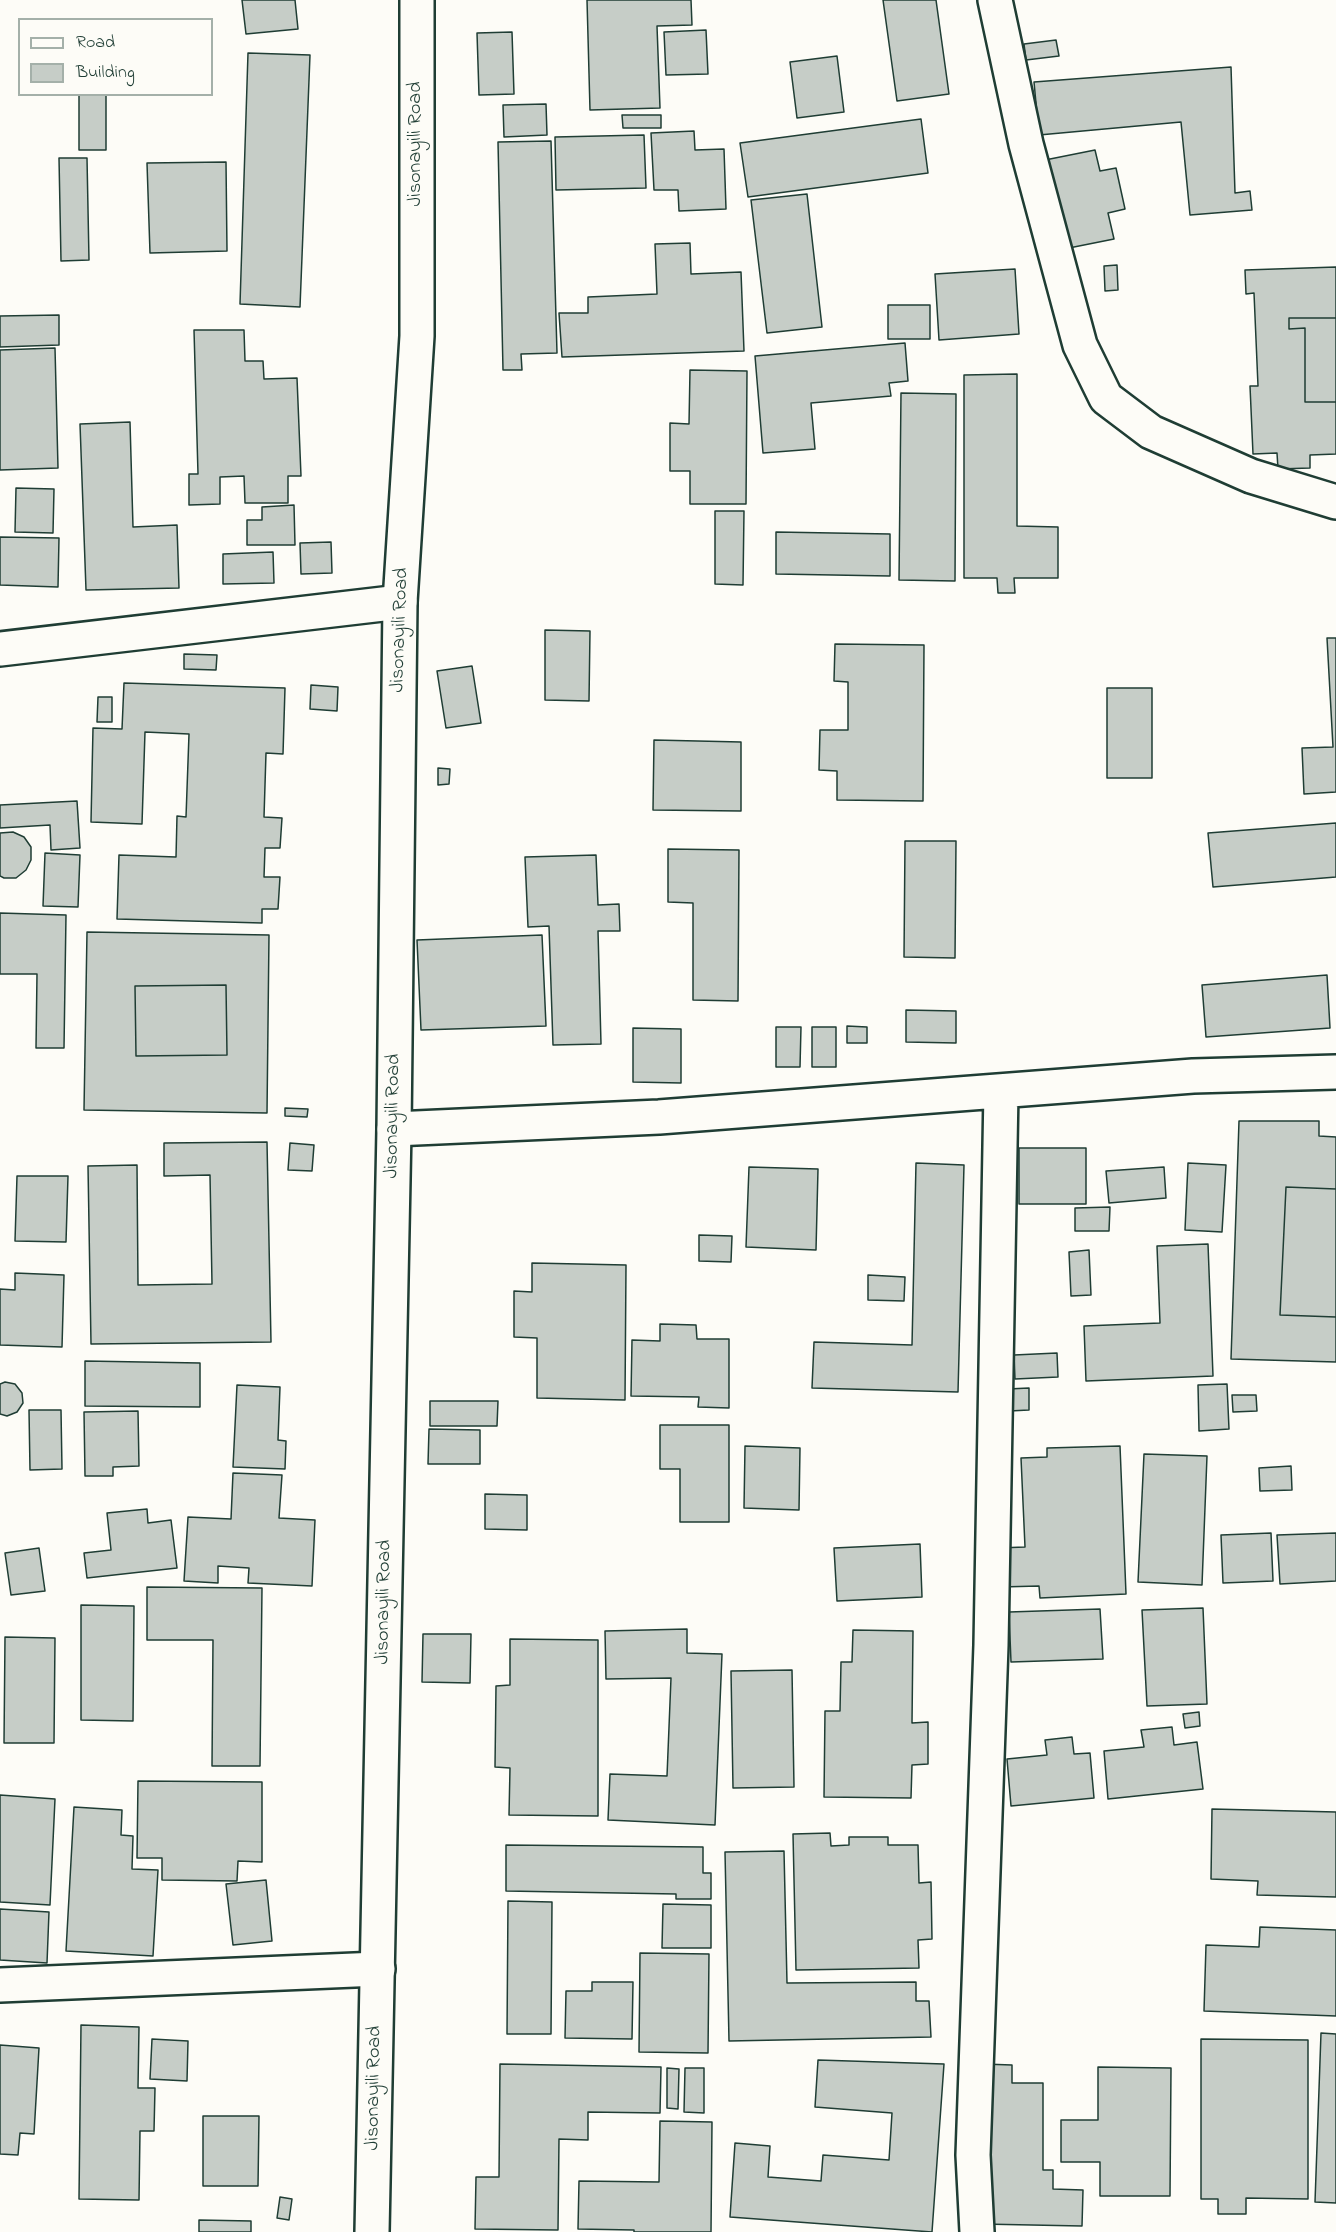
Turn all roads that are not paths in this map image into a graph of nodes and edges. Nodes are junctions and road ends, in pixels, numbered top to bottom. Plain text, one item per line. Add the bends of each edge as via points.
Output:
1 (417, 0) edge
2 (995, 0) edge
3 (1336, 502) edge
4 (400, 602) junction
5 (0, 649) edge
6 (1336, 1072) edge
7 (1001, 1091) junction
8 (394, 1129) junction
9 (378, 1969) junction
10 (0, 1985) edge
11 (372, 2232) edge
12 (977, 2232) edge

1 - 4 street, Jisonayili Road via 417,336
2 - 3 street via 1026,144 1080,345 1106,398 1151,432 1251,476
4 - 5 street
4 - 8 street, Jisonayili Road
6 - 7 street via 1193,1076
7 - 8 street via 659,1118
7 - 12 street via 990,1657 973,2155
8 - 9 street, Jisonayili Road
9 - 10 street
9 - 11 street, Jisonayili Road

